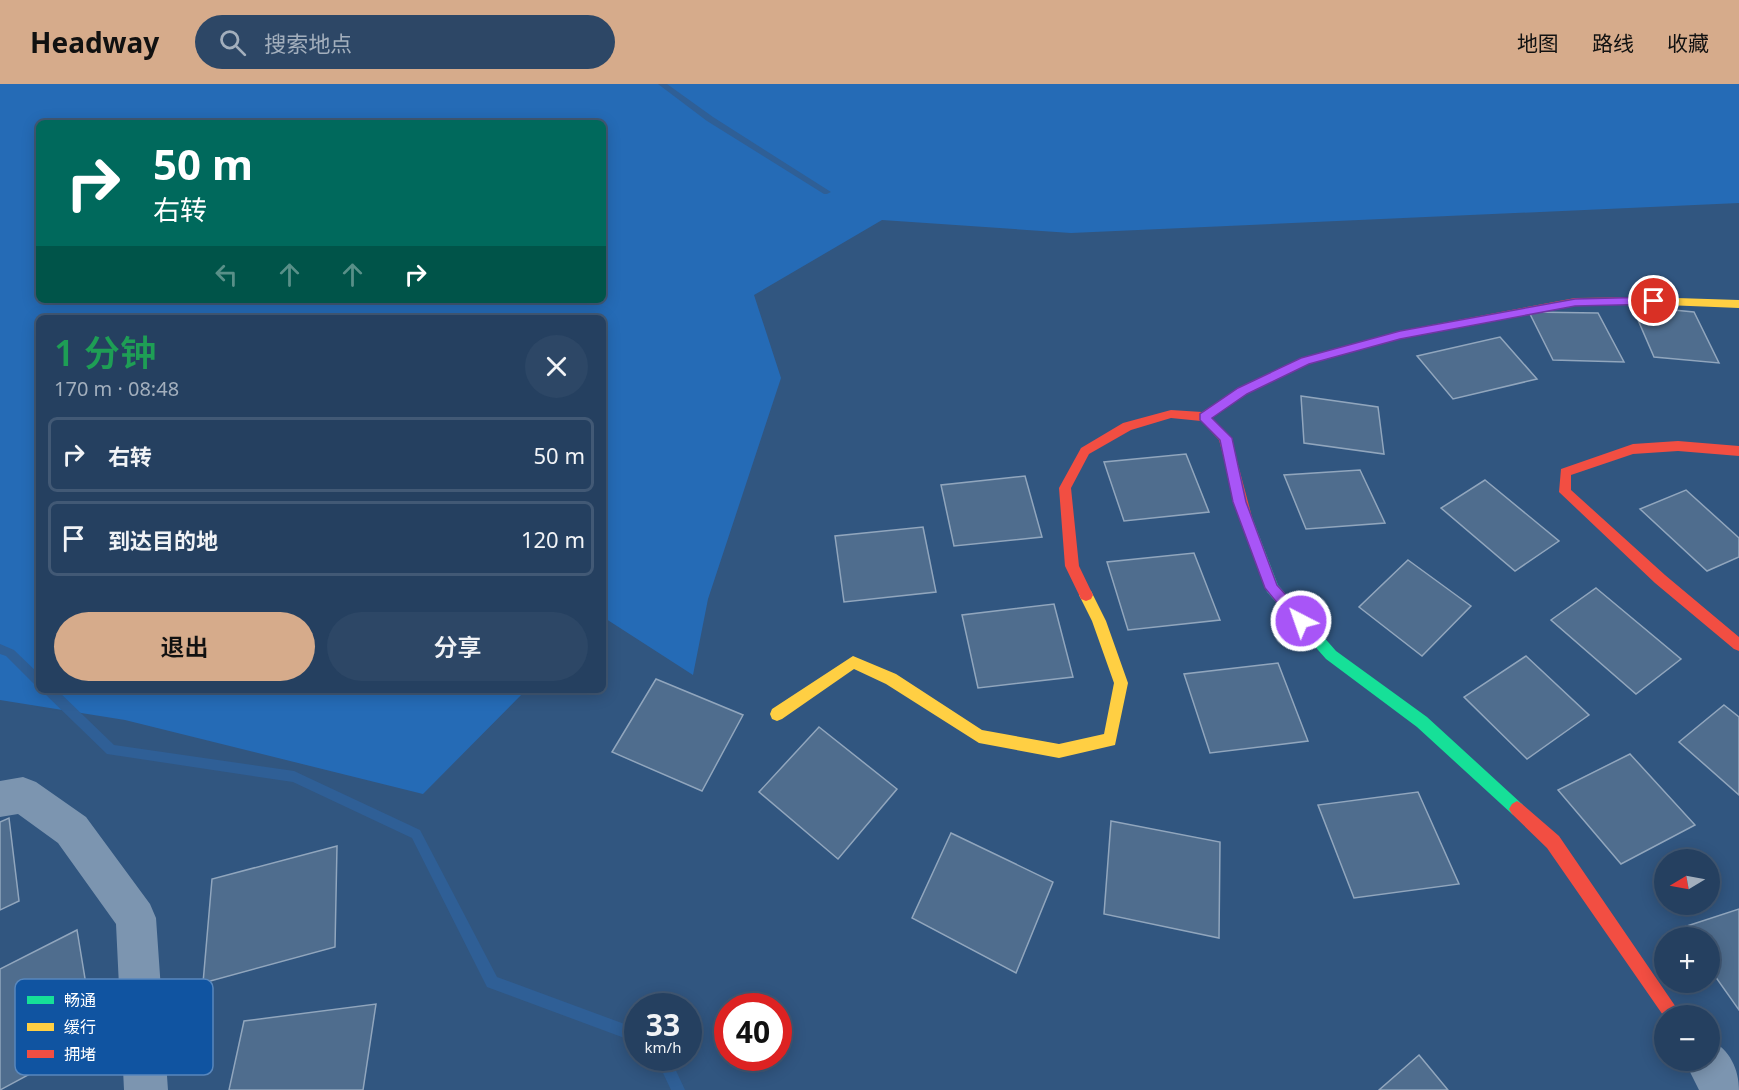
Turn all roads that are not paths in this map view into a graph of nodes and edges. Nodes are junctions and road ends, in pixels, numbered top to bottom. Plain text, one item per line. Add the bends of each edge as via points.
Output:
1 (1739, 304) edge
2 (1204, 417) junction
3 (1739, 452) edge
4 (1739, 645) edge
5 (777, 714) dead end
6 (0, 799) edge
7 (140, 979) edge
8 (1666, 1005) edge
9 (1712, 1071) edge
10 (145, 1075) edge
11 (146, 1090) edge
12 (1725, 1090) edge

1 - 2 street via 1575,302 1400,335 1305,361 1242,391
2 - 5 street via 1171,414 1126,426 1085,451 1065,488 1072,566 1099,621 1121,683 1110,740 1059,751 980,736 891,679 853,662
2 - 8 street via 1226,438 1240,502 1272,588 1331,655 1422,722 1553,842
3 - 4 street via 1678,446 1633,449 1565,472 1565,492
6 - 7 street via 24,795 72,830 136,918
9 - 12 street
10 - 11 street

